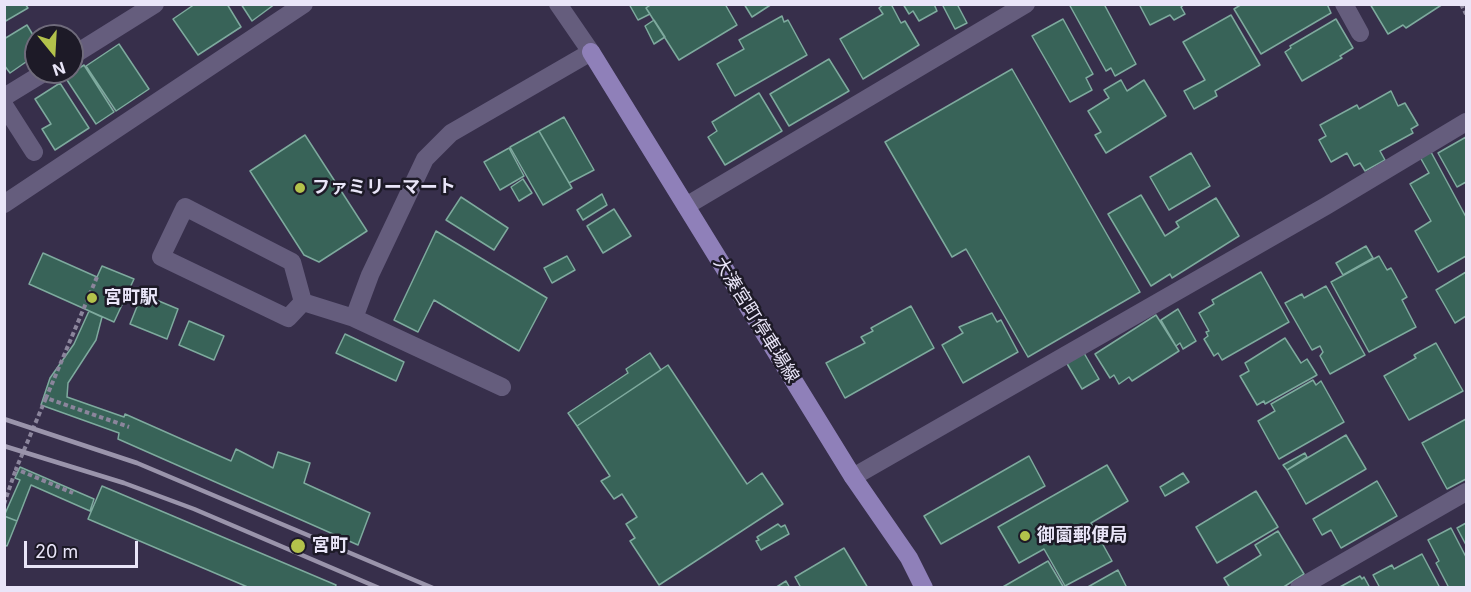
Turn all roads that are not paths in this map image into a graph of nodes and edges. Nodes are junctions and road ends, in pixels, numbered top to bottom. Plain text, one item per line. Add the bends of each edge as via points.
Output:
1 (154, 4) edge
2 (304, 4) edge
3 (558, 4) edge
4 (1026, 4) edge
5 (1344, 4) edge
6 (1360, 33) dead end
7 (84, 48) edge
8 (591, 52) junction
9 (25, 84) edge
10 (4, 97) edge
11 (4, 105) edge
12 (1467, 122) edge
13 (34, 152) dead end
14 (4, 204) edge
15 (686, 206) junction
16 (303, 302) junction
17 (354, 318) junction
18 (502, 387) dead end
19 (853, 477) junction
20 (1467, 492) edge
21 (924, 588) edge
22 (1299, 588) edge

1 - 7 street
2 - 14 street
3 - 8 street
4 - 15 street
5 - 6 street
8 - 15 main road, 大湊宮町停車場線
8 - 17 street via 451,133 425,159
9 - 10 street
11 - 13 street
12 - 19 street
15 - 19 main road, 大湊宮町停車場線
16 - 16 street via 288,318 161,256 185,207 292,262
16 - 17 street
17 - 18 street
19 - 21 main road, 大湊宮町停車場線 via 909,558
20 - 22 street

